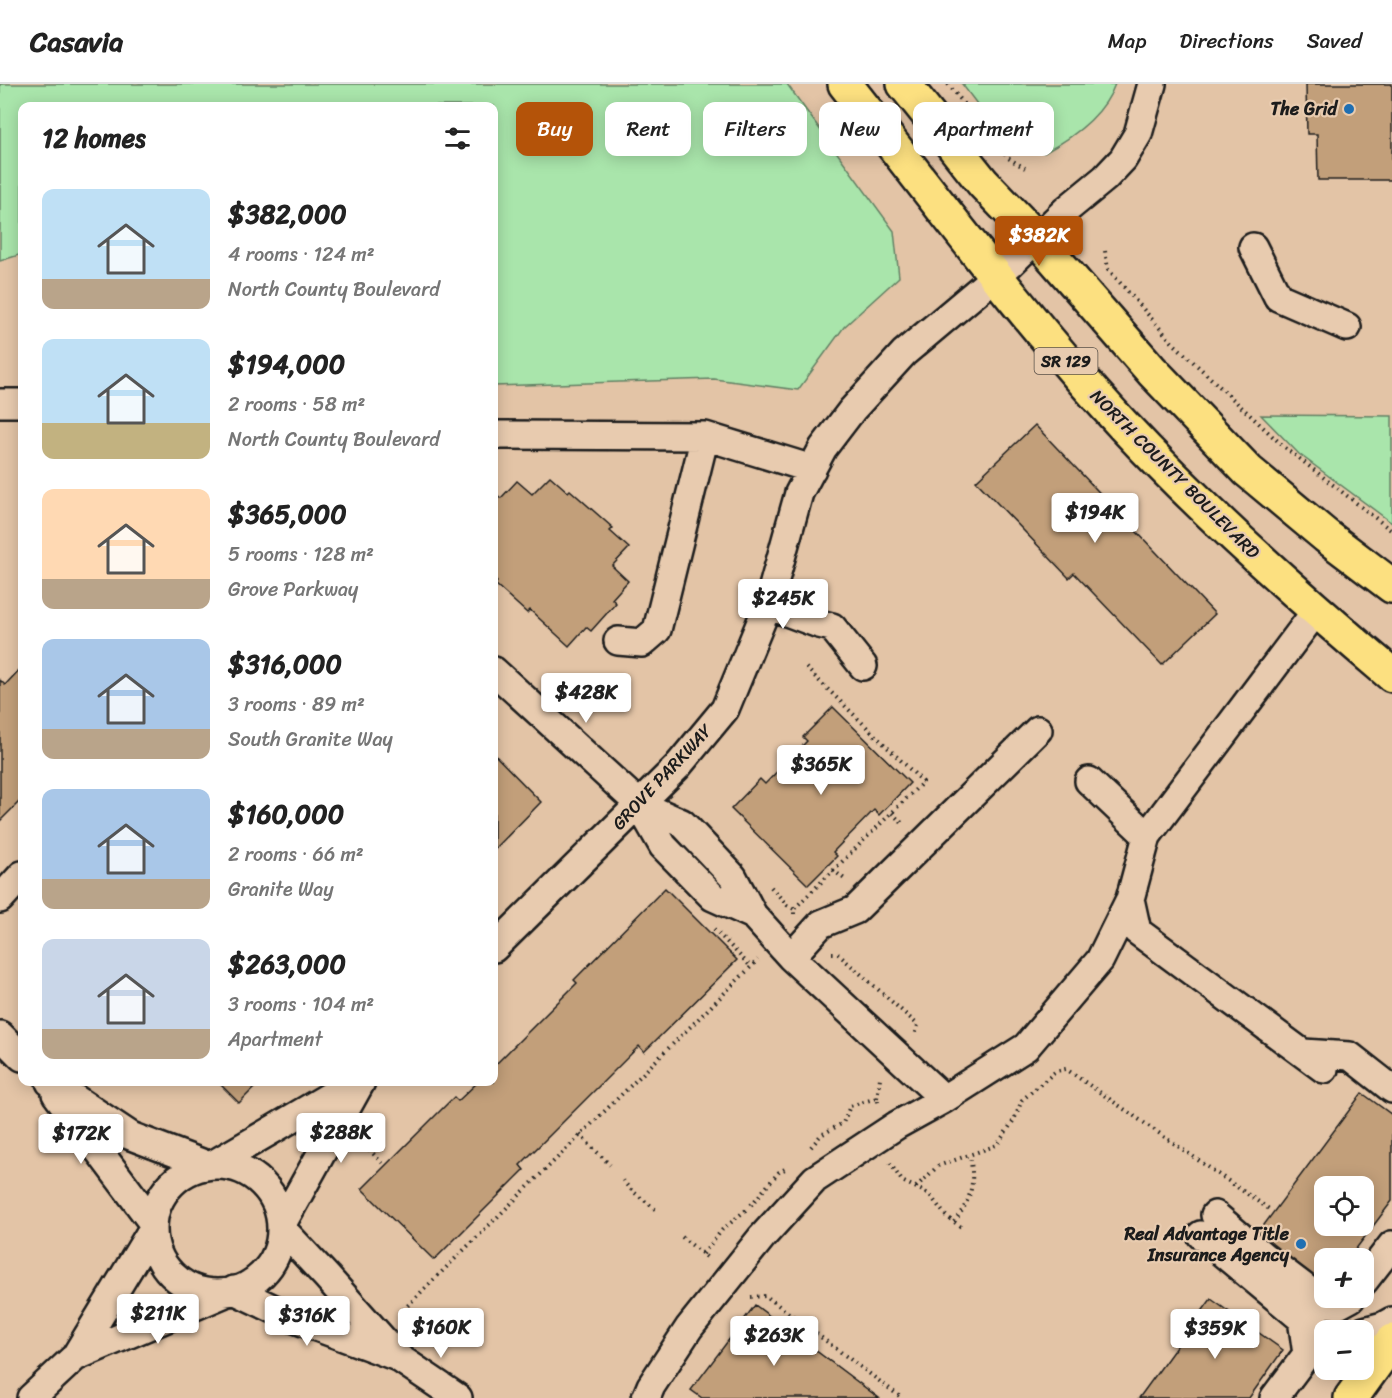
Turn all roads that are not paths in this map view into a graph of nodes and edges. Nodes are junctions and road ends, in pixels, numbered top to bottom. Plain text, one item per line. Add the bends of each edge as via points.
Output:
1 (845, 84) edge
2 (904, 84) edge
3 (1152, 84) edge
4 (1036, 238) junction
5 (1253, 247) dead end
6 (1003, 270) junction
7 (1347, 327) dead end
8 (0, 403) edge
9 (18, 403) edge
10 (498, 435) edge
11 (705, 436) junction
12 (812, 469) junction
13 (1392, 586) edge
14 (768, 605) junction
15 (1316, 611) junction
16 (618, 641) dead end
17 (863, 666) dead end
18 (498, 675) edge
19 (1392, 675) edge
20 (1038, 730) dead end
21 (1089, 781) dead end
22 (639, 804) junction
23 (1147, 836) junction
24 (18, 880) edge
25 (0, 899) edge
26 (1130, 899) junction
27 (498, 944) edge
28 (791, 957) junction
29 (0, 1035) edge
30 (18, 1053) edge
31 (51, 1086) edge
32 (54, 1086) edge
33 (347, 1086) edge
34 (359, 1086) edge
35 (1392, 1089) edge
36 (944, 1100) junction
37 (211, 1164) junction
38 (152, 1226) junction
39 (282, 1227) junction
40 (1392, 1245) edge
41 (1374, 1268) edge
42 (229, 1292) junction
43 (1314, 1295) edge
44 (1392, 1321) edge
45 (1313, 1325) edge
46 (1374, 1328) edge
47 (1392, 1341) edge
48 (75, 1357) junction
49 (399, 1358) junction
50 (34, 1397) edge
51 (458, 1398) edge
52 (646, 1398) edge
53 (1274, 1398) edge
54 (1352, 1398) edge

1 - 6 main road, NORTH COUNTY BOULEVARD / SR 129
2 - 4 main road, SR 129 via 983,183
3 - 4 street, GROVE PARKWAY via 1138,134 1123,159
4 - 6 street, GROVE PARKWAY
4 - 13 main road, SR 129 via 1152,371 1248,471
5 - 7 street via 1278,297
6 - 12 street, GROVE PARKWAY via 904,353 852,410
6 - 15 main road, NORTH COUNTY BOULEVARD / SR 129 via 1041,333 1124,425 1221,524
8 - 9 street
10 - 11 street
11 - 12 street
11 - 16 street via 657,630 642,643
12 - 14 street, GROVE PARKWAY via 799,493
14 - 17 street via 832,627
14 - 22 street, GROVE PARKWAY via 726,709 677,767
15 - 19 main road, NORTH COUNTY BOULEVARD / SR 129
15 - 23 street
18 - 22 street
20 - 28 street via 855,910 821,924
21 - 23 street
22 - 27 street, GROVE PARKWAY
22 - 28 street via 687,828 734,877 753,915
23 - 26 street
24 - 25 street
26 - 35 street via 1137,930 1314,1061 1350,1056
26 - 36 street via 1100,960 1026,1047
28 - 36 street
29 - 30 street
31 - 38 street
32 - 37 street via 131,1136
33 - 37 street
34 - 39 street
36 - 52 street via 897,1125 815,1179 762,1237 689,1328
37 - 38 street via 192,1169 171,1183 158,1202
37 - 39 street via 243,1169 262,1182 277,1202
38 - 42 street via 156,1252 171,1275 190,1288
38 - 48 street
39 - 42 street via 279,1248 269,1268 246,1287
39 - 49 street
40 - 41 street
42 - 48 street
42 - 49 street
43 - 45 street via 1263,1256 1208,1225
44 - 46 street
45 - 53 street via 1307,1354
47 - 54 main road
48 - 50 street
49 - 51 street

